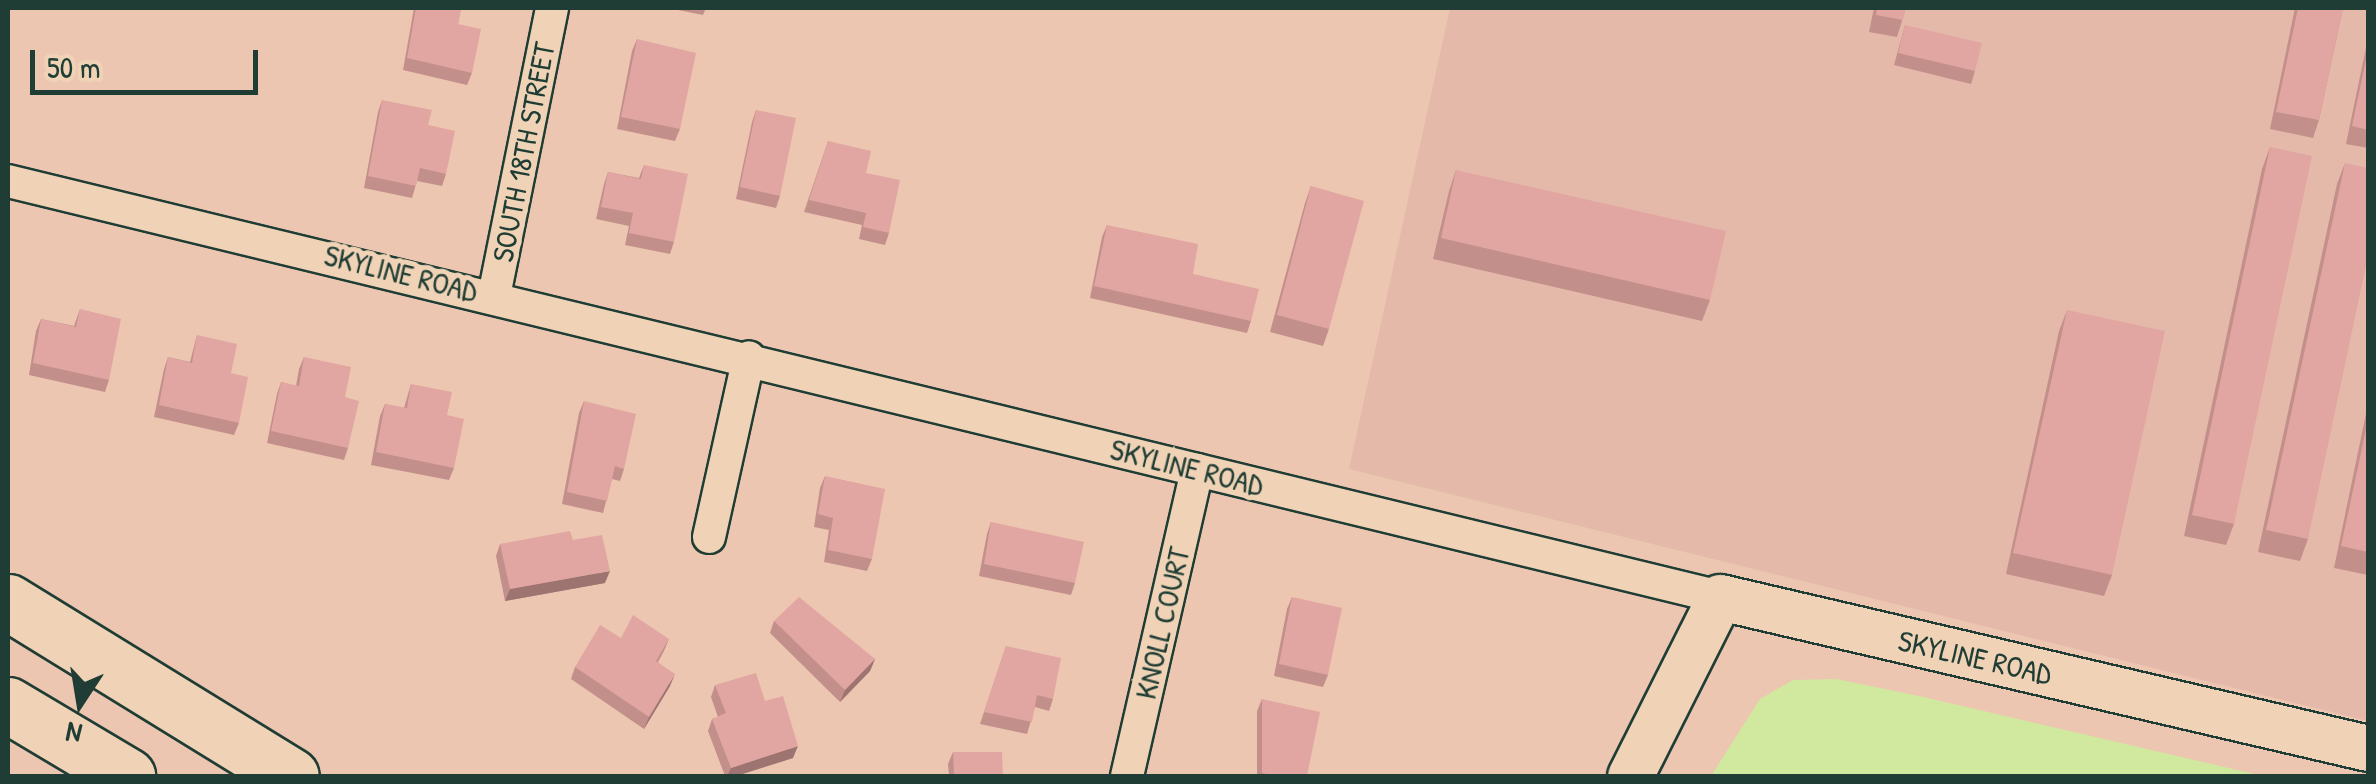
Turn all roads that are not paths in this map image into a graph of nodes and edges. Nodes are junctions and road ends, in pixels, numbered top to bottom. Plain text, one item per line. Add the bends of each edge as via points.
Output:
1 (552, 8) edge
2 (8, 181) edge
3 (494, 296) junction
4 (748, 357) junction
5 (1196, 470) junction
6 (709, 537) dead end
7 (1720, 598) junction
8 (8, 602) edge
9 (8, 705) edge
10 (2368, 748) edge
11 (126, 776) edge
12 (292, 776) edge
13 (1127, 776) edge
14 (1630, 776) edge

1 - 3 street, SOUTH 18TH STREET
2 - 3 street, SKYLINE ROAD
3 - 4 street, SKYLINE ROAD
4 - 5 street, SKYLINE ROAD
4 - 6 street
5 - 7 street, SKYLINE ROAD
5 - 13 street, KNOLL COURT
7 - 10 main road, SKYLINE ROAD
7 - 14 main road
8 - 12 highway
9 - 11 highway

